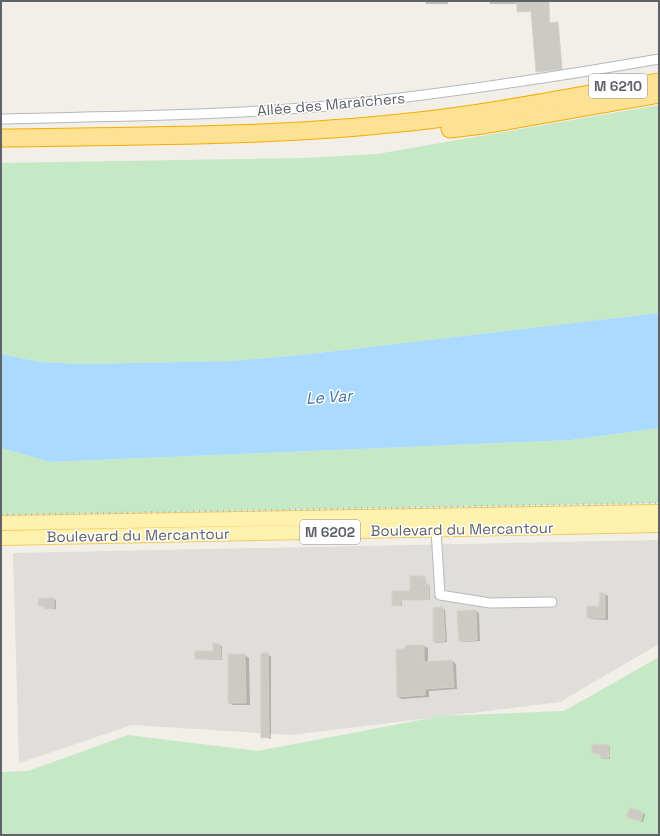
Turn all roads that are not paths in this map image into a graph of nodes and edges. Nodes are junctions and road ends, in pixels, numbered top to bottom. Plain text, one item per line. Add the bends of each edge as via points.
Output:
1 (659, 58) edge
2 (659, 76) edge
3 (659, 82) edge
4 (659, 94) edge
5 (578, 96) junction
6 (1, 119) edge
7 (1, 138) edge
8 (1, 150) edge
9 (659, 512) edge
10 (1, 523) edge
11 (659, 525) edge
12 (436, 530) junction
13 (1, 538) edge
14 (552, 602) dead end

1 - 6 street, Allée des Maraîchers via 546,79 346,104 203,114
2 - 5 highway, M 6210
3 - 5 highway
4 - 8 highway via 483,125 354,139 236,145
5 - 7 highway via 469,115 316,130
9 - 10 main road, Boulevard du Mercantour / M 6202
11 - 12 main road, Boulevard du Mercantour / M 6202
12 - 13 main road, Boulevard du Mercantour / M 6202
12 - 14 street via 440,595 490,603

